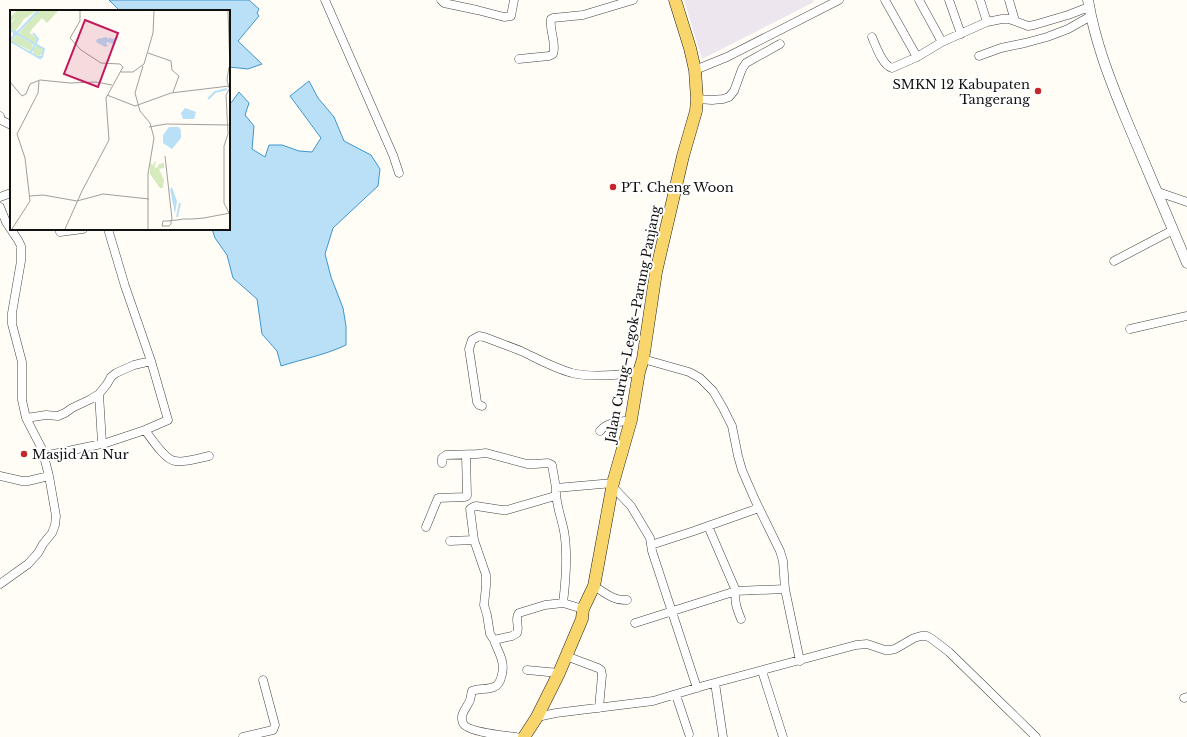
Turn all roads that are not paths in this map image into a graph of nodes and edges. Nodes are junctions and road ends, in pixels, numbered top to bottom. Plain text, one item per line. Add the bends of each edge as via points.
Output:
1 (441, 0) edge
2 (514, 0) edge
3 (633, 0) edge
4 (675, 0) edge
5 (839, 0) edge
6 (885, 0) edge
7 (919, 0) edge
8 (949, 0) edge
9 (980, 0) edge
10 (1009, 0) edge
11 (327, 1) edge
12 (1089, 7) edge
13 (1015, 21) junction
14 (987, 22) junction
15 (961, 34) junction
16 (872, 36) dead end
17 (942, 42) junction
18 (780, 44) dead end
19 (979, 56) dead end
20 (917, 57) junction
21 (519, 59) dead end
22 (695, 70) junction
23 (697, 99) junction
24 (0, 116) edge
25 (10, 124) edge
26 (399, 173) dead end
27 (1158, 192) junction
28 (10, 193) edge
29 (0, 197) edge
30 (1187, 202) edge
31 (0, 207) edge
32 (10, 228) edge
33 (11, 230) edge
34 (75, 230) edge
35 (108, 230) edge
36 (1173, 230) junction
37 (60, 232) dead end
38 (1114, 261) dead end
39 (1187, 263) edge
40 (1187, 316) edge
41 (1130, 329) dead end
42 (643, 359) junction
43 (151, 361) junction
44 (639, 372) junction
45 (99, 394) junction
46 (482, 406) dead end
47 (26, 418) junction
48 (631, 420) junction
49 (145, 430) junction
50 (600, 431) dead end
51 (102, 443) junction
52 (466, 455) junction
53 (44, 456) junction
54 (209, 456) dead end
55 (442, 462) dead end
56 (0, 476) edge
57 (49, 476) junction
58 (612, 485) junction
59 (556, 492) junction
60 (758, 508) junction
61 (708, 526) junction
62 (426, 527) dead end
63 (450, 540) dead end
64 (474, 540) junction
65 (651, 545) junction
66 (0, 584) edge
67 (594, 586) junction
68 (785, 589) junction
69 (736, 591) junction
70 (628, 600) dead end
71 (563, 603) junction
72 (584, 608) junction
73 (672, 611) junction
74 (741, 620) dead end
75 (635, 623) dead end
76 (494, 640) junction
77 (566, 656) junction
78 (800, 660) junction
79 (527, 670) dead end
80 (762, 670) junction
81 (559, 673) junction
82 (263, 680) dead end
83 (715, 683) junction
84 (697, 688) junction
85 (676, 694) junction
86 (599, 708) junction
87 (536, 718) junction
88 (274, 734) edge
89 (689, 734) dead end
90 (243, 737) edge
91 (516, 737) edge
92 (524, 737) edge
93 (723, 737) edge
94 (783, 737) edge
95 (1036, 737) edge

1 - 2 street via 444,3 504,17 511,16
3 - 21 street via 583,15 551,19 555,49 553,54
4 - 22 main road, Jalan Curug–Legok–Parung Panjang
5 - 22 street via 727,57
6 - 20 street
7 - 17 street
8 - 15 street
9 - 14 street
10 - 13 street
11 - 26 street
12 - 13 street via 1034,25 1028,26
12 - 19 street via 1072,27
12 - 27 street via 1102,57
13 - 14 street via 1002,19
14 - 15 street
15 - 17 street
16 - 20 street via 889,68 895,68
17 - 20 street
18 - 23 street via 746,63 734,92 729,97
22 - 23 main road, Jalan Curug–Legok–Parung Panjang
23 - 42 main road, Jalan Curug–Legok–Parung Panjang via 656,272
24 - 25 street via 1,120
27 - 30 street
27 - 36 street
28 - 29 street
31 - 32 street
33 - 47 street via 21,246 12,324 22,362 22,400
34 - 37 street
35 - 43 street via 124,286
36 - 38 street
36 - 39 street
40 - 41 street
42 - 44 main road, Jalan Curug–Legok–Parung Panjang
42 - 60 street via 689,372 700,378 713,391 732,426 742,470
43 - 45 street via 116,373
43 - 49 street via 168,420
44 - 46 street via 592,375 573,373 479,336 472,340 469,349 477,402
44 - 48 main road, Jalan Curug–Legok–Parung Panjang
45 - 47 street via 58,416
45 - 51 street
47 - 53 street
48 - 50 street via 607,425
48 - 58 main road, Jalan Curug–Legok–Parung Panjang
49 - 51 street
49 - 54 street via 168,458 174,461
51 - 53 street
52 - 55 street via 446,455
52 - 59 street via 486,453 527,464 548,463 552,465
52 - 62 street via 467,496 438,498
53 - 57 street
56 - 57 street via 22,481
57 - 66 street via 56,516 52,533 34,559
58 - 59 street
58 - 65 street via 631,506
58 - 67 main road, Jalan Curug–Legok–Parung Panjang
59 - 64 street via 507,510 476,506 472,508 470,511
59 - 71 street via 566,555
60 - 61 street
60 - 68 street via 780,551
61 - 65 street
61 - 69 street
63 - 64 street
64 - 76 street via 486,575 484,605 490,634
65 - 73 street
67 - 70 street via 609,596
67 - 72 main road, Jalan Curug–Legok–Parung Panjang
68 - 69 street
68 - 78 street
69 - 73 street
69 - 74 street via 735,603
71 - 72 street
71 - 76 street via 518,612 517,633
72 - 77 main road, Jalan Curug–Legok–Parung Panjang
73 - 75 street
73 - 84 street
76 - 91 street via 502,661 500,683 495,687 472,691 463,712 462,723 470,729
77 - 81 main road, Jalan Curug–Legok–Parung Panjang
77 - 86 street via 601,670
78 - 80 street
78 - 95 street via 856,645 867,644 890,650 914,638 927,636 949,652
79 - 81 street
80 - 83 street
80 - 94 street
81 - 87 main road, Jalan Curug–Legok–Parung Panjang
82 - 88 street via 275,725
83 - 84 street
83 - 93 street
84 - 85 street
85 - 86 street via 654,701
85 - 89 street
86 - 87 street
87 - 92 main road, Jalan Curug–Legok–Parung Panjang
88 - 90 street

